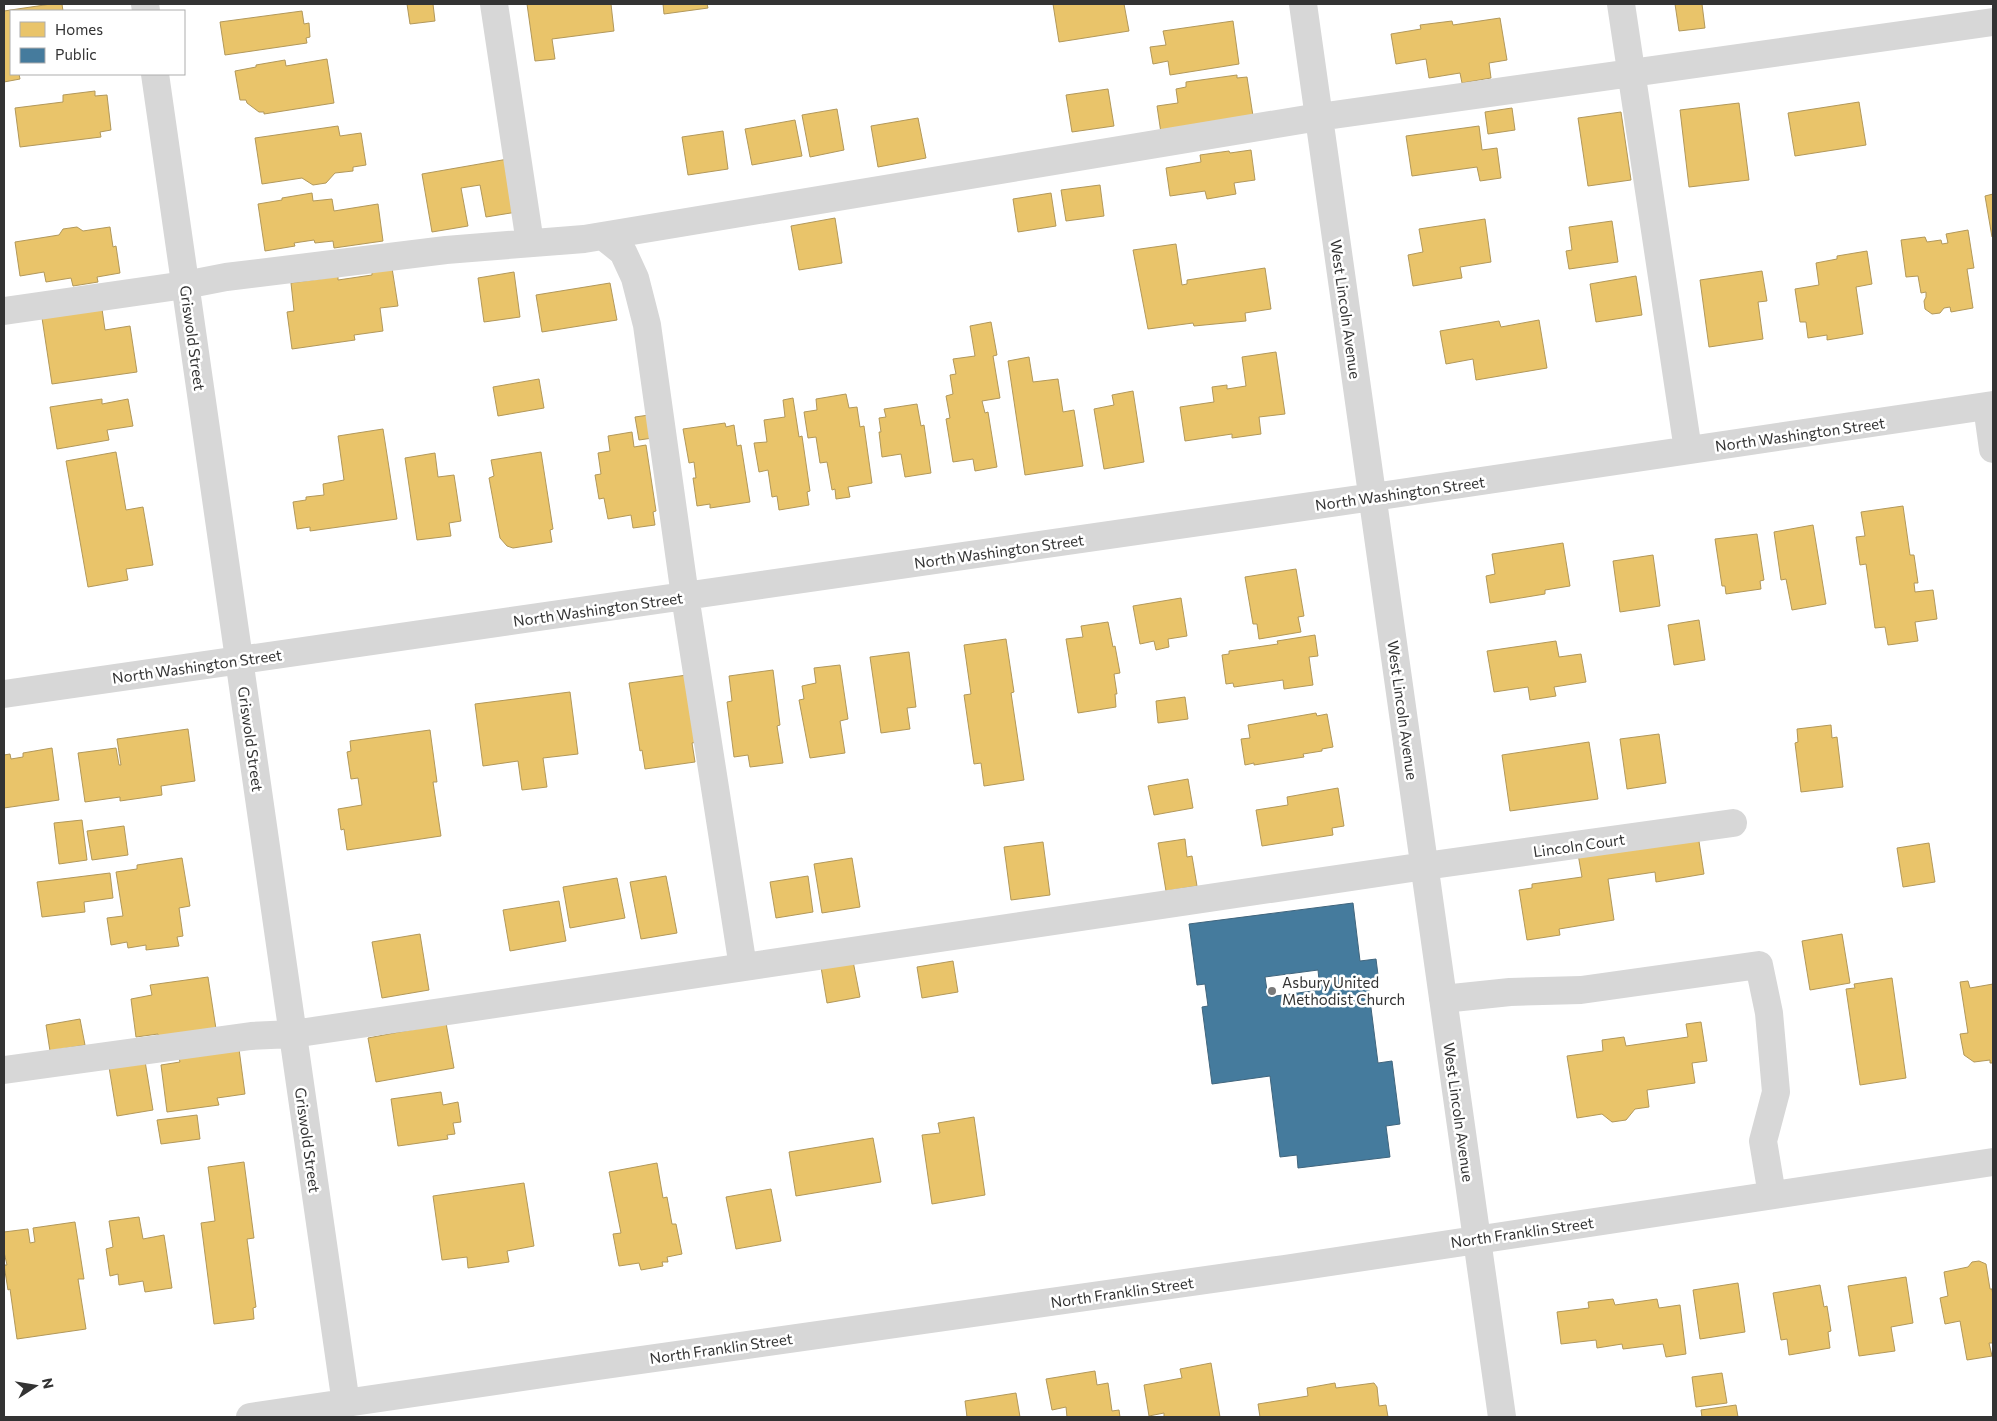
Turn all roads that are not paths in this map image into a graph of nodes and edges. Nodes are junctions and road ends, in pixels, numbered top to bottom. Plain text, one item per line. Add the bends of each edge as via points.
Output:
1 (494, 4) edge
2 (1303, 4) edge
3 (1621, 4) edge
4 (1993, 22) edge
5 (1631, 73) junction
6 (155, 75) edge
7 (1319, 117) junction
8 (603, 236) junction
9 (530, 243) junction
10 (186, 285) junction
11 (4, 311) edge
12 (1990, 406) edge
13 (1993, 449) edge
14 (1688, 450) junction
15 (1373, 497) junction
16 (684, 596) junction
17 (240, 660) junction
18 (4, 694) edge
19 (1733, 823) dead end
20 (1425, 866) junction
21 (743, 967) junction
22 (1443, 998) junction
23 (293, 1034) junction
24 (4, 1070) edge
25 (1993, 1162) edge
26 (1772, 1195) junction
27 (1477, 1239) junction
28 (346, 1404) junction
29 (250, 1417) edge
30 (1502, 1417) edge

1 - 9 street
2 - 7 street, West Lincoln Avenue
3 - 5 street
4 - 5 street
5 - 7 street
5 - 14 street
6 - 10 street, Griswold Street
7 - 8 street
7 - 15 street, West Lincoln Avenue
8 - 9 street
8 - 16 street via 623,252 636,278 647,325
9 - 10 street via 446,250 226,277
10 - 11 street
10 - 17 street, Griswold Street
12 - 13 street
12 - 14 street, North Washington Street
14 - 15 street, North Washington Street
15 - 16 street, North Washington Street
15 - 20 street, West Lincoln Avenue
16 - 17 street, North Washington Street
16 - 21 street
17 - 18 street, North Washington Street
17 - 23 street, Griswold Street
19 - 20 street, Lincoln Court
20 - 21 street, Lincoln Court
20 - 22 street, West Lincoln Avenue
21 - 23 street, Lincoln Court
22 - 26 street via 1581,990 1759,965 1769,1013 1776,1092 1763,1141
22 - 27 street, West Lincoln Avenue
23 - 24 street, Lincoln Court via 251,1036
23 - 28 street, Griswold Street
25 - 26 street, North Franklin Street
26 - 27 street, North Franklin Street
27 - 28 street, North Franklin Street
27 - 30 street, West Lincoln Avenue
28 - 29 street, North Franklin Street

